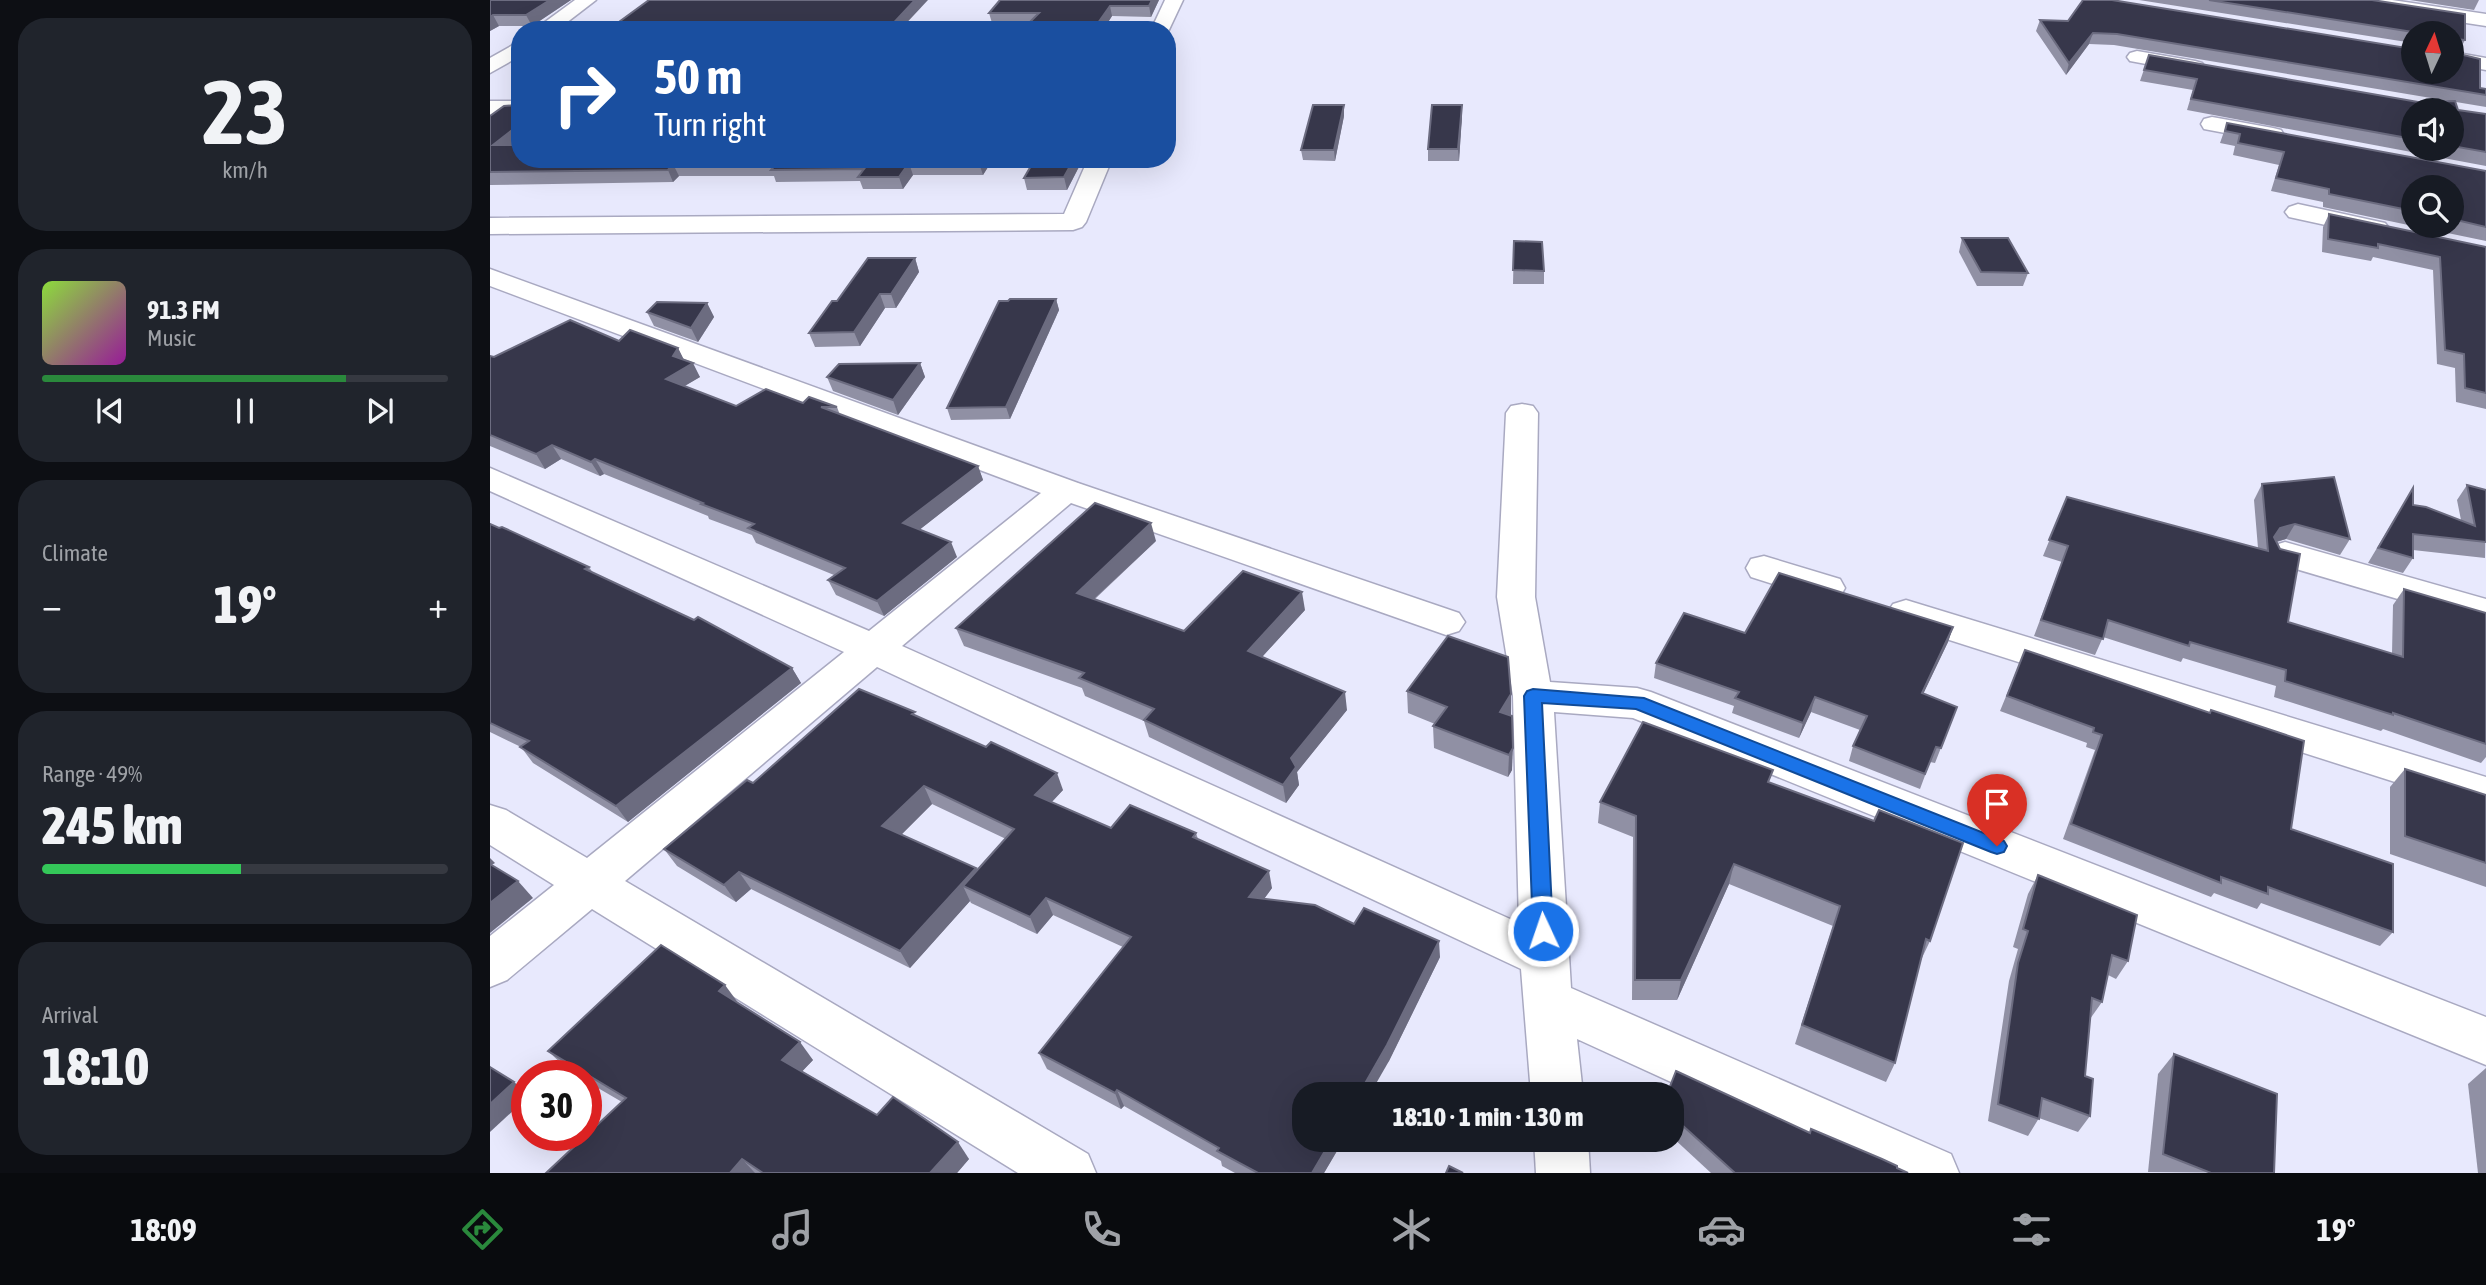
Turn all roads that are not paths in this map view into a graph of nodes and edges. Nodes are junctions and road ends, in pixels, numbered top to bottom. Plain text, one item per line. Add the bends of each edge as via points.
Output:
1 (587, 0) edge
2 (1174, 0) edge
3 (2355, 0) edge
4 (2486, 20) edge
5 (557, 21) edge
6 (1165, 21) edge
7 (511, 53) edge
8 (2137, 57) dead end
9 (2464, 60) edge
10 (2486, 64) edge
11 (490, 67) edge
12 (2217, 71) edge
13 (490, 108) edge
14 (511, 108) edge
15 (2213, 124) dead end
16 (2294, 139) edge
17 (1096, 168) edge
18 (2298, 212) dead end
19 (490, 226) edge
20 (2401, 233) edge
21 (490, 277) edge
22 (1522, 412) dead end
23 (490, 478) edge
24 (1066, 490) junction
25 (2285, 554) edge
26 (1765, 568) dead end
27 (2486, 612) edge
28 (1447, 622) dead end
29 (873, 649) junction
30 (1533, 696) junction
31 (2486, 794) edge
32 (490, 823) edge
33 (590, 882) junction
34 (490, 965) edge
35 (1547, 979) junction
36 (2486, 1041) edge
37 (1556, 1082) edge
38 (1562, 1152) edge
39 (1069, 1173) edge
40 (1563, 1173) edge
41 (1933, 1173) edge

1 - 5 street
2 - 6 street
3 - 4 street
7 - 11 street
8 - 12 street
9 - 10 street
13 - 14 street
15 - 16 street
17 - 19 street via 1073,222
18 - 20 street
21 - 24 street
22 - 30 street via 1516,597
23 - 29 street
24 - 28 street
24 - 29 street
25 - 27 street
26 - 31 street
29 - 33 street
29 - 35 street
30 - 35 street
30 - 36 street via 1637,703
32 - 33 street
33 - 34 street
33 - 39 street
35 - 37 street
35 - 41 street
38 - 40 street

